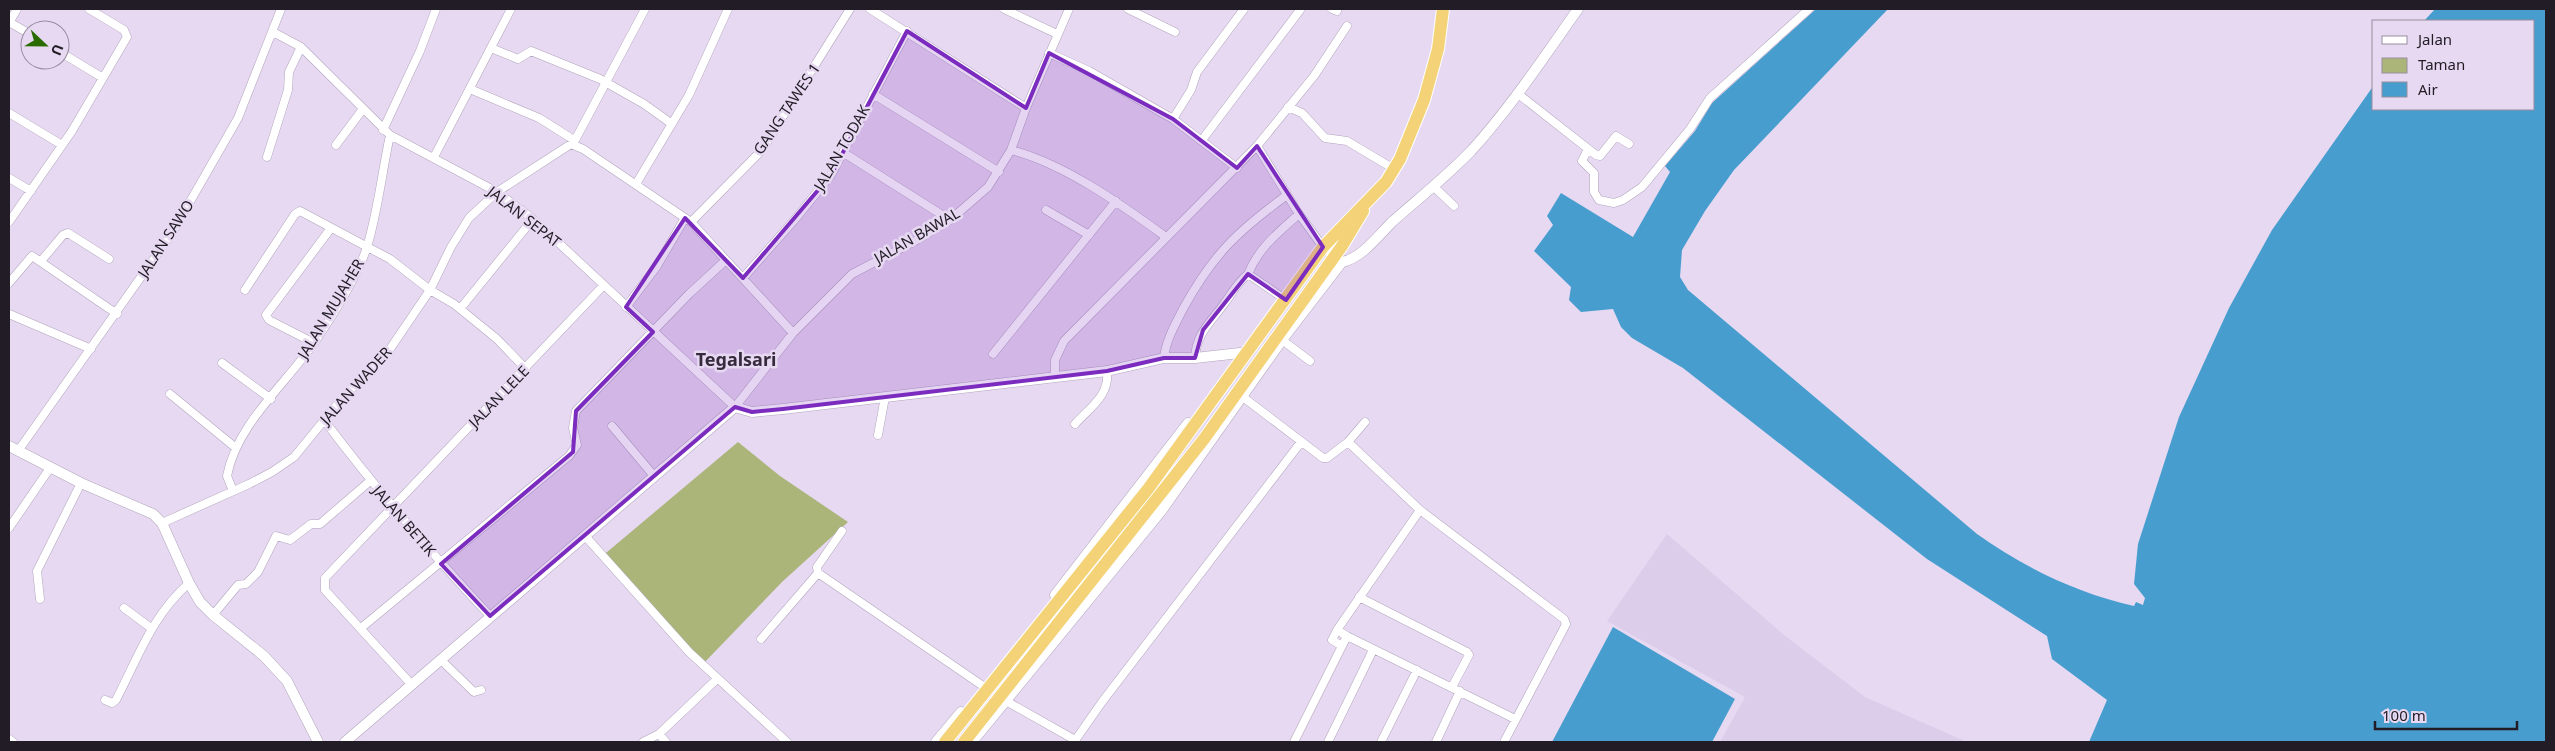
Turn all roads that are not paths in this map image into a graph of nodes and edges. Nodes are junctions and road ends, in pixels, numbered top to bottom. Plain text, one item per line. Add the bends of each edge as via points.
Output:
1 (17, 9) edge
2 (89, 9) edge
3 (281, 9) edge
4 (436, 9) edge
5 (510, 9) edge
6 (645, 9) edge
7 (728, 9) edge
8 (850, 9) edge
9 (870, 9) edge
10 (1004, 9) edge
11 (1069, 9) edge
12 (1128, 9) edge
13 (1244, 9) edge
14 (1443, 9) edge
15 (1578, 9) edge
16 (1809, 9) edge
17 (1300, 10) edge
18 (9, 22) edge
19 (1347, 26) dead end
20 (20, 28) edge
21 (907, 31) junction
22 (273, 32) junction
23 (1175, 32) dead end
24 (1057, 34) junction
25 (301, 47) junction
26 (491, 48) junction
27 (1049, 53) junction
28 (70, 58) edge
29 (103, 78) junction
30 (605, 83) junction
31 (470, 88) junction
32 (1517, 93) junction
33 (874, 94) junction
34 (1288, 107) junction
35 (1026, 108) junction
36 (362, 109) junction
37 (9, 113) edge
38 (1174, 118) junction
39 (672, 124) junction
40 (387, 132) junction
41 (1202, 140) junction
42 (573, 142) junction
43 (1629, 144) dead end
44 (62, 145) junction
45 (336, 145) dead end
46 (1257, 146) junction
47 (1588, 149) junction
48 (1011, 150) junction
49 (844, 152) junction
50 (266, 157) dead end
51 (434, 158) junction
52 (1236, 168) junction
53 (1394, 169) junction
54 (999, 172) junction
55 (9, 178) edge
56 (636, 184) junction
57 (1433, 186) junction
58 (31, 191) junction
59 (497, 192) junction
60 (1287, 195) junction
61 (1116, 200) junction
62 (1368, 201) junction
63 (1454, 206) dead end
64 (1046, 210) dead end
65 (1299, 214) junction
66 (532, 219) junction
67 (688, 220) junction
68 (950, 220) junction
69 (9, 222) edge
70 (331, 228) junction
71 (1089, 235) junction
72 (1166, 238) junction
73 (367, 247) junction
74 (1323, 247) junction
75 (109, 259) dead end
76 (726, 260) junction
77 (1338, 260) junction
78 (41, 261) junction
79 (1248, 274) junction
80 (743, 278) junction
81 (9, 283) edge
82 (603, 286) junction
83 (245, 290) dead end
84 (430, 290) junction
85 (1286, 300) junction
86 (626, 307) junction
87 (460, 309) junction
88 (9, 314) edge
89 (117, 314) junction
90 (653, 332) junction
91 (793, 333) junction
92 (1282, 340) junction
93 (314, 343) junction
94 (91, 349) junction
95 (1245, 352) junction
96 (993, 354) dead end
97 (1164, 358) junction
98 (1195, 358) junction
99 (1310, 361) dead end
100 (222, 363) dead end
101 (526, 369) junction
102 (1107, 371) junction
103 (1055, 377) junction
104 (170, 394) dead end
105 (885, 397) junction
106 (1243, 397) junction
107 (271, 399) junction
108 (735, 407) junction
109 (324, 420) junction
110 (1365, 422) dead end
111 (1075, 424) dead end
112 (612, 426) dead end
113 (878, 435) dead end
114 (1302, 442) junction
115 (1348, 442) junction
116 (13, 448) edge
117 (236, 448) junction
118 (50, 468) junction
119 (654, 476) junction
120 (370, 481) junction
121 (81, 483) junction
122 (233, 492) junction
123 (392, 507) junction
124 (1420, 510) junction
125 (162, 522) junction
126 (9, 528) edge
127 (842, 531) dead end
128 (586, 536) junction
129 (441, 564) junction
130 (818, 573) junction
131 (189, 583) junction
132 (1359, 597) junction
133 (40, 599) dead end
134 (124, 608) dead end
135 (213, 616) junction
136 (490, 616) junction
137 (151, 628) junction
138 (361, 628) junction
139 (1337, 630) junction
140 (1347, 636) junction
141 (761, 639) dead end
142 (1342, 646) junction
143 (1373, 650) junction
144 (441, 660) junction
145 (1417, 670) junction
146 (717, 679) junction
147 (412, 685) junction
148 (983, 686) junction
149 (1452, 688) junction
150 (481, 690) dead end
151 (1460, 691) junction
152 (105, 700) dead end
153 (1006, 701) junction
154 (1515, 719) junction
155 (659, 734) junction
156 (9, 739) edge
157 (1074, 741) edge
158 (14, 742) edge
159 (318, 742) edge
160 (345, 742) edge
161 (643, 742) edge
162 (666, 742) edge
163 (787, 742) edge
164 (936, 742) edge
165 (945, 742) edge
166 (964, 742) edge
167 (972, 742) edge
168 (1294, 742) edge
169 (1328, 742) edge
170 (1381, 742) edge
171 (1436, 742) edge
172 (1504, 742) edge

1 - 18 street
2 - 29 street via 127,33
3 - 22 street, JALAN SAWO
4 - 40 street, JALAN MUJAHER
5 - 26 street
6 - 30 street
7 - 39 street via 689,95
8 - 67 street, GANG TAWES 1 via 762,150
9 - 21 street
10 - 24 street
11 - 24 street, JALAN BAWAL
12 - 23 street
13 - 38 street via 1197,72 1191,90
14 - 53 highway via 1438,49 1424,100
15 - 32 street
16 - 47 street via 1710,98 1690,129 1635,193 1614,203 1599,200 1594,192 1594,173 1582,161
17 - 41 street
18 - 20 street
19 - 34 street via 1314,76
21 - 33 street, JALAN TODAK
21 - 35 street
22 - 25 street, JALAN SEPAT
22 - 89 street, JALAN SAWO via 238,118 172,233
24 - 27 street, JALAN BAWAL
25 - 36 street, JALAN SEPAT
25 - 50 street via 289,72 288,90
26 - 30 street via 518,59 531,51
26 - 31 street
27 - 35 street, JALAN BAWAL
27 - 38 street
28 - 29 street
29 - 44 street
30 - 39 street
30 - 42 street
31 - 42 street via 539,118
31 - 51 street
32 - 47 street
32 - 57 street via 1470,151
33 - 49 street, JALAN TODAK
33 - 54 street
34 - 46 street
34 - 53 street via 1302,113 1325,138 1347,141
35 - 48 street, JALAN BAWAL
36 - 40 street, JALAN SEPAT
36 - 45 street
37 - 44 street
38 - 41 street
39 - 56 street
40 - 51 street, JALAN SEPAT
40 - 73 street, JALAN MUJAHER
41 - 52 street
42 - 56 street
42 - 59 street, JALAN WADER
43 - 47 street via 1616,136 1599,156
44 - 58 street
46 - 52 street
46 - 60 street
48 - 54 street, JALAN BAWAL
48 - 61 street via 1053,167
49 - 68 street
49 - 80 street, JALAN TODAK via 820,189
51 - 59 street, JALAN SEPAT
52 - 72 street
53 - 62 highway
54 - 68 street, JALAN BAWAL via 982,193
55 - 58 street
56 - 67 street
57 - 63 street
57 - 77 street via 1367,247 1348,261
58 - 69 street
59 - 66 street, JALAN SEPAT
59 - 84 street, JALAN WADER via 466,224
60 - 65 street
60 - 97 street via 1248,223 1219,253 1173,328
61 - 71 street
61 - 72 street
62 - 74 highway
62 - 77 highway
64 - 71 street
65 - 74 street
65 - 79 street via 1268,241
66 - 82 street, JALAN SEPAT
66 - 87 street
67 - 76 street
67 - 86 street, GANG TAWES 1
68 - 91 street, JALAN BAWAL via 852,274
70 - 73 street
70 - 83 street via 297,212
70 - 93 street via 266,315 269,320
71 - 96 street
72 - 103 street via 1064,341 1055,360
73 - 84 street via 390,259
73 - 93 street, JALAN MUJAHER
74 - 77 street
74 - 85 highway
75 - 78 street via 68,232
76 - 80 street
76 - 90 street
77 - 92 street
77 - 166 highway via 1204,439
78 - 81 street via 32,256 29,258
78 - 89 street
79 - 85 street
79 - 98 street via 1203,330
80 - 91 street
82 - 86 street, JALAN SEPAT
82 - 101 street, JALAN LELE
84 - 87 street
84 - 109 street, JALAN WADER via 390,349
85 - 95 highway
86 - 90 street, JALAN SEPAT
87 - 101 street
88 - 94 street
89 - 94 street, JALAN SAWO
90 - 108 street, JALAN SEPAT
90 - 129 street via 576,411 573,428 577,445 573,452
91 - 108 street, JALAN BAWAL
92 - 99 street
92 - 106 street
93 - 107 street, JALAN MUJAHER
94 - 116 street, JALAN SAWO
95 - 98 street
95 - 148 street
95 - 165 highway via 1148,489
97 - 98 street
97 - 102 street
100 - 107 street
101 - 123 street, JALAN LELE
102 - 103 street
102 - 111 street via 1107,382 1097,403
103 - 105 street
104 - 117 street
105 - 108 street via 752,412
105 - 113 street
106 - 114 street
106 - 153 street via 1162,510
107 - 117 street, JALAN MUJAHER via 245,431
108 - 119 street
109 - 120 street, JALAN BETIK
109 - 122 street, JALAN WADER via 294,457
110 - 115 street
112 - 119 street
114 - 115 street via 1327,458
114 - 157 street
115 - 124 street
116 - 118 street
117 - 122 street, JALAN MUJAHER via 227,476
118 - 121 street
118 - 126 street
119 - 128 street
120 - 123 street, JALAN BETIK
120 - 135 street via 320,524 311,524 290,540 276,536 258,572 246,584 238,585
121 - 125 street via 153,514
121 - 133 street via 37,571
122 - 125 street, JALAN WADER
123 - 129 street, JALAN BETIK
123 - 138 street, JALAN LELE via 323,582 325,590
124 - 132 street
124 - 154 street via 1564,619 1566,624
125 - 131 street
127 - 130 street via 817,566
128 - 136 street
128 - 146 street
129 - 136 street, JALAN BETIK
129 - 138 street
130 - 141 street
130 - 148 street
131 - 135 street
131 - 137 street via 175,595
132 - 139 street
132 - 149 street via 1467,652 1469,655
134 - 137 street
135 - 159 street via 264,656 287,681
136 - 144 street
137 - 152 street via 116,700 112,703
138 - 147 street
139 - 140 street
139 - 142 street via 1332,640
140 - 142 street
140 - 143 street
142 - 168 street
143 - 145 street
143 - 169 street
144 - 147 street
144 - 150 street via 474,692
145 - 149 street
145 - 170 street
146 - 155 street
146 - 163 street
147 - 160 street
148 - 164 street
149 - 151 street
151 - 154 street
151 - 171 street
153 - 157 street
153 - 167 street
154 - 172 street
155 - 161 street
155 - 162 street
156 - 158 street

